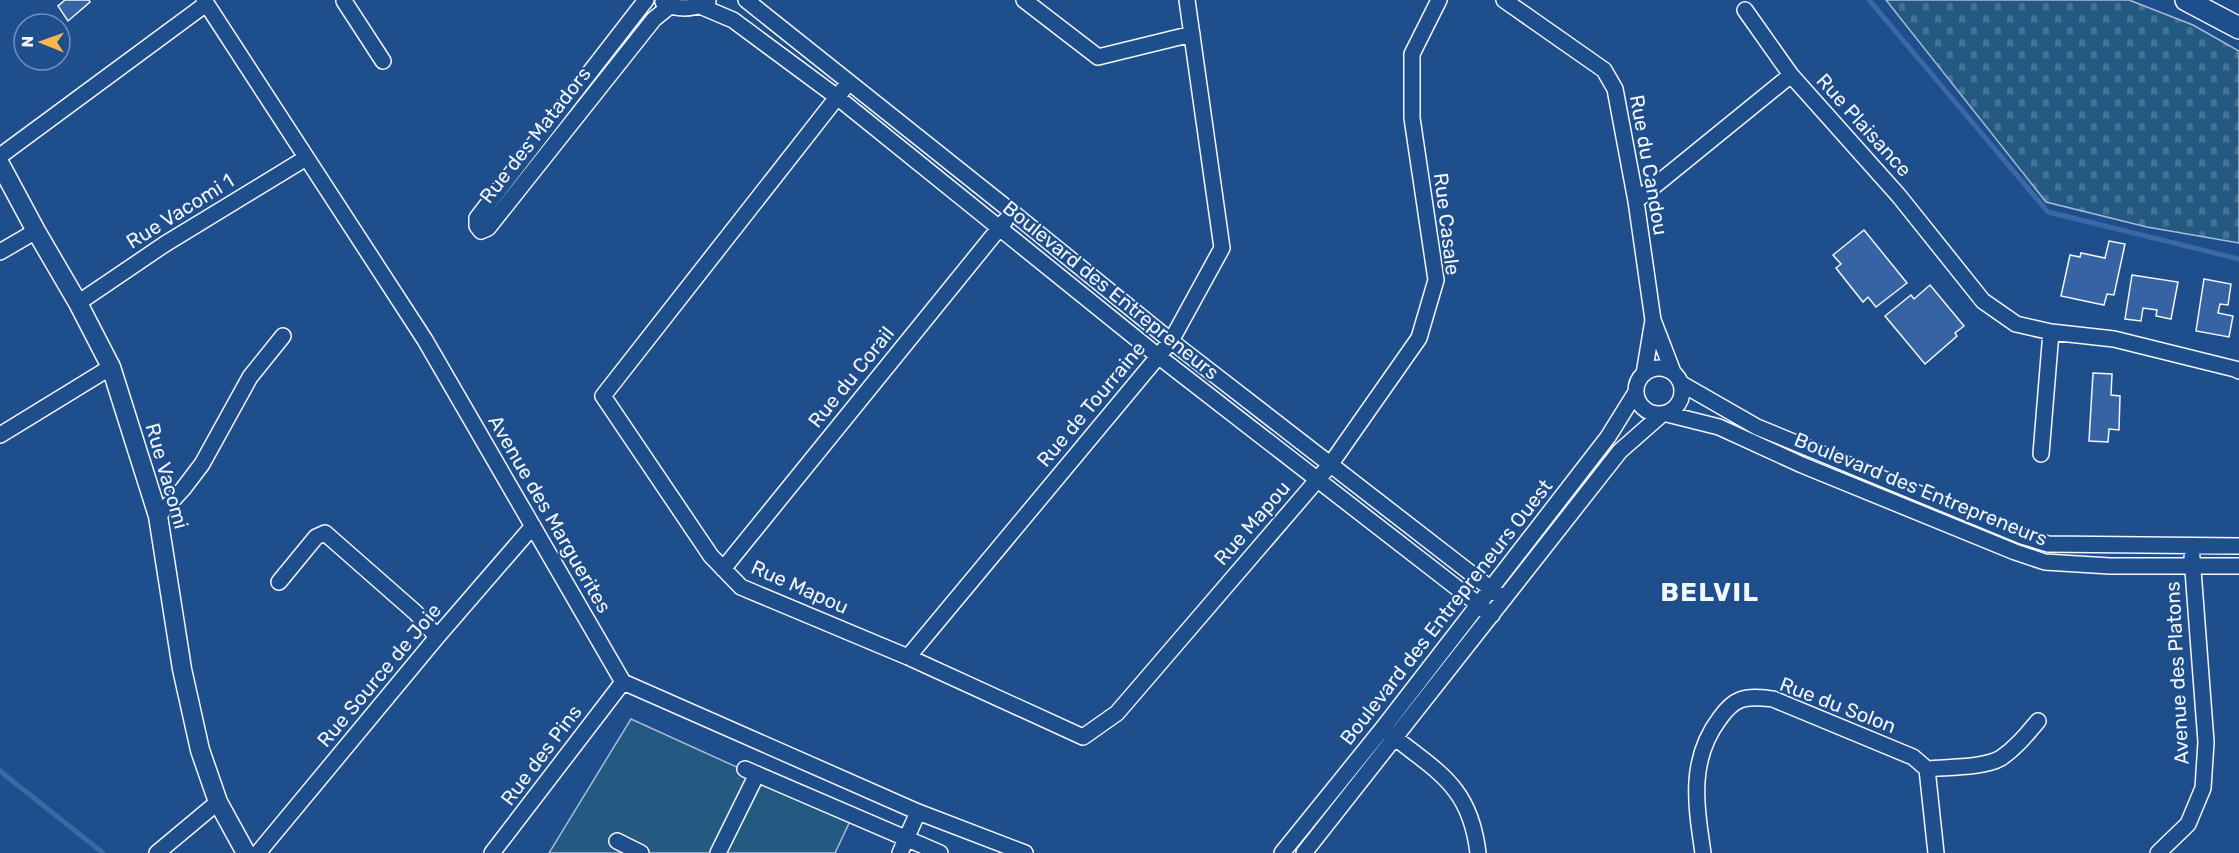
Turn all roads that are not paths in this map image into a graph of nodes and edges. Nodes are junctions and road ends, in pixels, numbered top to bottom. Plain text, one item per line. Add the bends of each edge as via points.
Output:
1 (344, 0) edge
2 (646, 0) edge
3 (746, 0) edge
4 (1024, 0) edge
5 (1187, 0) edge
6 (1439, 0) edge
7 (1504, 0) edge
8 (2186, 0) edge
9 (205, 2) edge
10 (665, 3) edge
11 (705, 3) edge
12 (1745, 10) dead end
13 (2239, 28) edge
14 (1192, 34) junction
15 (383, 61) dead end
16 (1791, 75) junction
17 (849, 82) junction
18 (837, 97) junction
19 (0, 156) edge
20 (306, 158) junction
21 (0, 164) edge
22 (1636, 201) junction
23 (1012, 212) junction
24 (1000, 227) junction
25 (36, 231) junction
26 (0, 252) edge
27 (78, 303) junction
28 (1653, 320) junction
29 (2051, 332) junction
30 (283, 336) dead end
31 (1171, 341) junction
32 (1158, 356) junction
33 (111, 367) junction
34 (2239, 371) edge
35 (1644, 374) junction
36 (1677, 378) junction
37 (1636, 392) junction
38 (1664, 414) junction
39 (1757, 427) junction
40 (0, 435) edge
41 (1749, 442) junction
42 (2041, 454) dead end
43 (1330, 465) junction
44 (1317, 480) junction
45 (1914, 492) junction
46 (1908, 507) junction
47 (158, 516) junction
48 (533, 526) junction
49 (2029, 538) junction
50 (2192, 546) junction
51 (2239, 546) edge
52 (2023, 554) junction
53 (2239, 566) edge
54 (2193, 567) junction
55 (723, 569) junction
56 (279, 582) dead end
57 (1490, 590) junction
58 (1504, 599) junction
59 (1478, 604) junction
60 (1492, 615) junction
61 (437, 637) junction
62 (908, 657) junction
63 (623, 682) junction
64 (2038, 721) dead end
65 (1383, 728) junction
66 (1395, 738) junction
67 (1927, 769) junction
68 (218, 802) junction
69 (918, 812) junction
70 (906, 838) junction
71 (617, 841) dead end
72 (157, 853) edge
73 (246, 853) edge
74 (258, 853) edge
75 (492, 853) edge
76 (641, 853) edge
77 (718, 853) edge
78 (900, 853) edge
79 (940, 853) edge
80 (1025, 853) edge
81 (1282, 853) edge
82 (1304, 853) edge
83 (1478, 853) edge
84 (1703, 853) edge
85 (1936, 853) edge
86 (2158, 853) edge

1 - 15 street
2 - 10 street, Rue des Matadors via 477,218 481,231 488,228
3 - 17 street, Boulevard des Entrepreneurs
4 - 14 street via 1098,57
5 - 14 street, Rue de Tourraine
6 - 43 street, Rue Casale via 1412,54 1412,118 1436,280 1419,338
7 - 22 street, Rue du Candou via 1604,70 1611,79
8 - 13 main road
9 - 19 street
9 - 20 street, Avenue des Marguerites
10 - 11 street via 680,8
11 - 18 street, Boulevard des Entrepreneurs
12 - 16 street
14 - 31 street, Rue de Tourraine via 1221,248
16 - 22 street, Rue Plaisance
16 - 29 street, Rue Plaisance via 1899,196 1983,301 2016,324
17 - 18 street, Rue Mapou
17 - 23 street, Boulevard des Entrepreneurs
18 - 24 street, Boulevard des Entrepreneurs
18 - 55 street, Rue Mapou via 603,396
20 - 27 street, Rue Vacomi 1 via 165,244
20 - 48 street, Avenue des Marguerites via 425,340
21 - 25 street, Rue Vacomi
22 - 28 street, Rue du Candou
23 - 24 street, Rue du Corail
23 - 31 street, Boulevard des Entrepreneurs
24 - 32 street, Boulevard des Entrepreneurs
24 - 55 street, Rue du Corail
25 - 26 street
25 - 27 street, Rue Vacomi
27 - 33 street, Rue Vacomi
28 - 35 street, Rue du Candou
28 - 36 street, Rue du Candou
29 - 34 street, Rue Plaisance via 2114,339
29 - 42 street
30 - 47 street via 250,378 202,464
31 - 32 street, Rue de Tourraine
31 - 43 street, Boulevard des Entrepreneurs
32 - 44 street, Boulevard des Entrepreneurs
32 - 62 street, Rue de Tourraine
33 - 40 street
33 - 47 street, Rue Vacomi
35 - 36 street via 1662,368
35 - 37 street
36 - 38 street via 1683,390 1680,402
36 - 39 street, Boulevard des Entrepreneurs
37 - 38 street, Boulevard des Entrepreneurs via 1642,407
37 - 57 street, Boulevard des Entrepreneurs Ouest via 1608,437
38 - 41 street, Boulevard des Entrepreneurs via 1719,427
38 - 58 street, Boulevard des Entrepreneurs Ouest via 1620,451
39 - 41 street
39 - 45 street, Boulevard des Entrepreneurs
41 - 46 street, Boulevard des Entrepreneurs
43 - 44 street, Rue Mapou
43 - 57 street, Boulevard des Entrepreneurs
44 - 59 street, Boulevard des Entrepreneurs
44 - 62 street, Rue Mapou via 1117,713 1083,737
45 - 46 street
45 - 49 street, Boulevard des Entrepreneurs
46 - 52 street, Boulevard des Entrepreneurs
47 - 68 street, Rue Vacomi via 182,669 200,750
48 - 61 street, Rue Source de Joie
48 - 63 street, Avenue des Marguerites
49 - 50 street, Boulevard des Entrepreneurs via 2048,544
49 - 52 street
50 - 51 street, Boulevard des Entrepreneurs
50 - 54 street, Avenue des Platons
52 - 54 street, Boulevard des Entrepreneurs via 2045,562
53 - 54 street, Boulevard des Entrepreneurs
54 - 86 street, Avenue des Platons via 2206,742 2203,788 2188,824
55 - 62 street, Rue Mapou via 741,587
56 - 61 street via 316,537 325,533 416,613
57 - 58 street, Boulevard des Entrepreneurs
57 - 59 street, Boulevard des Entrepreneurs Ouest
58 - 60 street, Boulevard des Entrepreneurs Ouest
59 - 60 street, Boulevard des Entrepreneurs
59 - 65 street, Boulevard des Entrepreneurs Ouest
60 - 66 street, Boulevard des Entrepreneurs Ouest
61 - 74 street, Rue Source de Joie
63 - 69 street
63 - 75 street, Rue des Pins
64 - 67 street via 2016,747 1999,759
65 - 66 street
65 - 81 street, Boulevard des Entrepreneurs Ouest
66 - 82 street, Boulevard des Entrepreneurs Ouest
66 - 83 street via 1444,776 1464,802 1476,832
67 - 84 street, Rue du Solon via 1913,757 1773,699 1740,700 1714,726 1697,765
67 - 85 street
68 - 72 street
68 - 73 street, Rue Vacomi
69 - 70 street
69 - 80 street
70 - 77 street via 751,771
70 - 78 street
70 - 79 street
71 - 76 street

